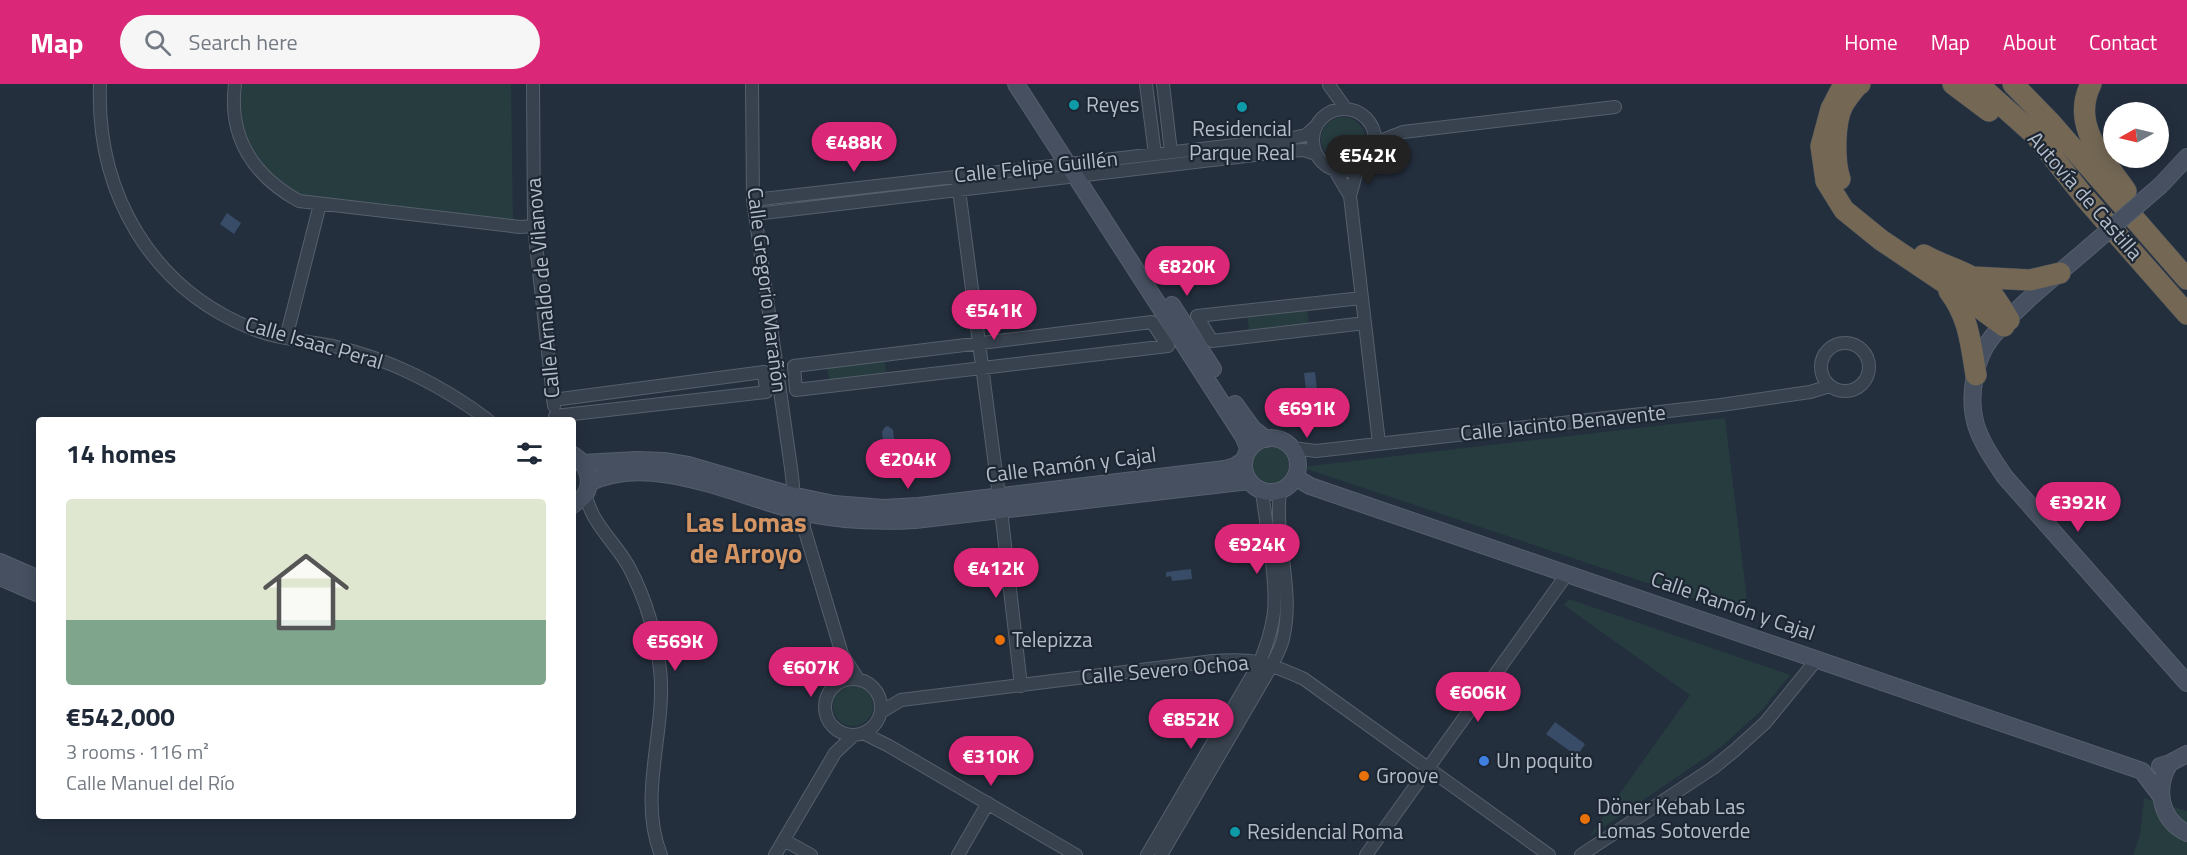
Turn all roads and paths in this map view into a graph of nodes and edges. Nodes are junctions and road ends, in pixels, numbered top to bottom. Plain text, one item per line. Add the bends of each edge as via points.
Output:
1 (100, 84) edge
2 (235, 84) edge
3 (533, 84) edge
4 (752, 84) edge
5 (1016, 84) edge
6 (1028, 84) edge
7 (1146, 84) edge
8 (1163, 84) edge
9 (1844, 84) edge
10 (1860, 84) edge
11 (2013, 84) edge
12 (2030, 84) edge
13 (2091, 84) edge
14 (1329, 85) edge
15 (1960, 85) edge
16 (1615, 107) dead end
17 (1346, 109) junction
18 (1330, 112) junction
19 (1371, 125) junction
20 (1315, 127) junction
21 (1403, 132) junction
22 (1375, 143) junction
23 (1171, 152) junction
24 (1155, 154) junction
25 (1316, 154) junction
26 (2187, 157) edge
27 (1358, 167) junction
28 (2187, 167) edge
29 (1077, 169) junction
30 (1334, 169) junction
31 (958, 176) junction
32 (2161, 185) junction
33 (959, 190) junction
34 (1350, 196) junction
35 (753, 200) junction
36 (320, 204) junction
37 (2139, 208) junction
38 (755, 214) junction
39 (534, 226) junction
40 (2187, 265) edge
41 (2060, 273) junction
42 (1973, 277) junction
43 (1939, 279) junction
44 (2187, 279) edge
45 (1362, 298) junction
46 (2187, 314) edge
47 (1365, 323) junction
48 (2006, 323) junction
49 (1182, 331) junction
50 (286, 338) junction
51 (980, 345) junction
52 (983, 366) junction
53 (1976, 375) junction
54 (795, 376) junction
55 (771, 379) junction
56 (1827, 381) dead end
57 (553, 400) junction
58 (484, 417) edge
59 (555, 417) edge
60 (563, 417) edge
61 (1266, 439) junction
62 (1379, 443) junction
63 (1295, 454) junction
64 (1246, 455) junction
65 (578, 459) edge
66 (1294, 485) junction
67 (1256, 486) junction
68 (582, 495) edge
69 (791, 495) junction
70 (1000, 503) junction
71 (804, 513) junction
72 (0, 562) edge
73 (1567, 574) junction
74 (0, 577) edge
75 (36, 578) edge
76 (36, 593) edge
77 (842, 654) junction
78 (1818, 658) junction
79 (1266, 663) junction
80 (858, 679) junction
81 (837, 684) junction
82 (2187, 684) edge
83 (1021, 686) junction
84 (877, 692) junction
85 (901, 700) junction
86 (881, 712) junction
87 (875, 725) junction
88 (834, 727) junction
89 (858, 734) junction
90 (889, 746) junction
91 (835, 753) junction
92 (2187, 754) edge
93 (2170, 763) junction
94 (1428, 768) junction
95 (2142, 771) junction
96 (2160, 795) junction
97 (988, 803) junction
98 (2187, 833) edge
99 (784, 840) junction
100 (662, 855) edge
101 (775, 855) edge
102 (811, 855) edge
103 (958, 855) edge
104 (1076, 855) edge
105 (1147, 855) edge
106 (1161, 855) edge
107 (1366, 855) edge
108 (1549, 855) edge
109 (1581, 855) edge

1 - 50 street, Calle Isaac Peral via 102,139 109,172 127,216 149,250 176,280 227,317 254,330
2 - 36 street via 237,121 251,162 279,190 299,201
3 - 39 street, Calle Arnaldo de Vilanova
4 - 35 street, Calle Gregorio Marañón
5 - 29 street
6 - 29 street
7 - 24 street
8 - 23 street
9 - 43 highway via 1831,109 1821,146 1826,181 1844,210
10 - 42 highway via 1842,106 1836,156 1839,177 1855,206 1912,249
11 - 44 highway, Autovía de Castilla
12 - 37 highway
13 - 37 highway via 2084,109 2088,136
14 - 17 street
14 - 18 street
15 - 46 highway, Autovía de Castilla via 2086,199
16 - 21 street
17 - 18 street
17 - 19 street via 1359,112
18 - 20 street
19 - 21 street
19 - 22 street
20 - 23 street, Calle Felipe Guillén via 1306,135 1288,140
20 - 25 street
21 - 22 street
22 - 27 street via 1372,153
23 - 24 street, Calle Felipe Guillén
24 - 29 street, Calle Felipe Guillén
25 - 29 street, Calle Felipe Guillén via 1304,150
25 - 30 street
26 - 32 street
27 - 30 street
27 - 34 street
28 - 32 street
29 - 31 street, Calle Felipe Guillén
29 - 33 street, Calle Felipe Guillén
29 - 49 street
30 - 34 street
31 - 33 street
31 - 35 street, Calle Felipe Guillén
32 - 41 street, bridge
33 - 38 street, Calle Felipe Guillén
33 - 51 street
34 - 45 street
35 - 38 street, Calle Gregorio Marañón
36 - 39 street
36 - 50 street
37 - 40 highway
38 - 55 street, Calle Gregorio Marañón
39 - 57 street, Calle Arnaldo de Vilanova
41 - 42 highway via 2030,280
41 - 48 street
42 - 48 highway via 1996,297
43 - 48 highway
43 - 53 highway via 1965,319
45 - 47 street
45 - 49 street via 1197,316
47 - 49 street via 1212,341
47 - 62 street
48 - 53 street via 1986,347
49 - 51 street via 1152,322
49 - 52 street via 1168,346
49 - 61 street via 1253,429
49 - 64 street via 1243,436
50 - 58 street, Calle Isaac Peral via 333,346 391,365
51 - 52 street
51 - 54 street via 794,366
52 - 54 street via 796,390
52 - 70 street
53 - 82 street via 1976,423 2005,477
54 - 55 street
55 - 57 street via 764,372
55 - 60 street via 766,392
55 - 69 street, Calle Gregorio Marañón via 791,468
56 - 62 street, Calle Jacinto Benavente via 1810,392 1721,405
57 - 59 street, Calle Arnaldo de Vilanova
61 - 63 street via 1280,440
61 - 64 street via 1253,445
62 - 63 street, Calle Jacinto Benavente
63 - 66 street
64 - 67 street via 1244,470
64 - 70 street, Calle Ramón y Cajal via 1234,466 1225,468
65 - 68 street via 588,472
65 - 69 street, Calle Ramón y Cajal via 680,464
66 - 67 street via 1270,492
66 - 73 street, Calle Ramón y Cajal
66 - 79 street via 1277,512 1286,590 1283,640
67 - 70 street, Calle Ramón y Cajal
67 - 79 street via 1274,592
68 - 71 street, Calle Ramón y Cajal via 608,476 661,474
68 - 100 street via 630,568 656,640 661,692 652,798
69 - 70 street, Calle Ramón y Cajal via 883,508
70 - 71 street, Calle Ramón y Cajal via 915,520 881,522
70 - 83 street
71 - 77 street via 806,535
72 - 75 street
73 - 78 street, Calle Ramón y Cajal
73 - 94 street
74 - 76 street
77 - 80 street
77 - 81 street
78 - 95 street, Calle Ramón y Cajal
78 - 109 street via 1765,723 1734,751
79 - 83 street, Calle Severo Ochoa via 1242,659 1213,661
79 - 94 street, Calle Severo Ochoa via 1304,679
79 - 105 street
79 - 106 street
80 - 81 street
80 - 84 street
81 - 88 street via 825,705
83 - 85 street, Calle Severo Ochoa
84 - 85 street, Calle Severo Ochoa
84 - 86 street
85 - 86 street, Calle Severo Ochoa
86 - 87 street
87 - 89 street
87 - 90 street
88 - 89 street via 847,734
88 - 91 street
89 - 90 street
89 - 91 street
90 - 97 street
91 - 99 street
92 - 93 street
93 - 95 street
93 - 96 street
94 - 107 street
94 - 108 street, Calle Severo Ochoa
95 - 96 street
96 - 98 street via 2165,812
97 - 103 street
97 - 104 street
99 - 101 street
99 - 102 street

